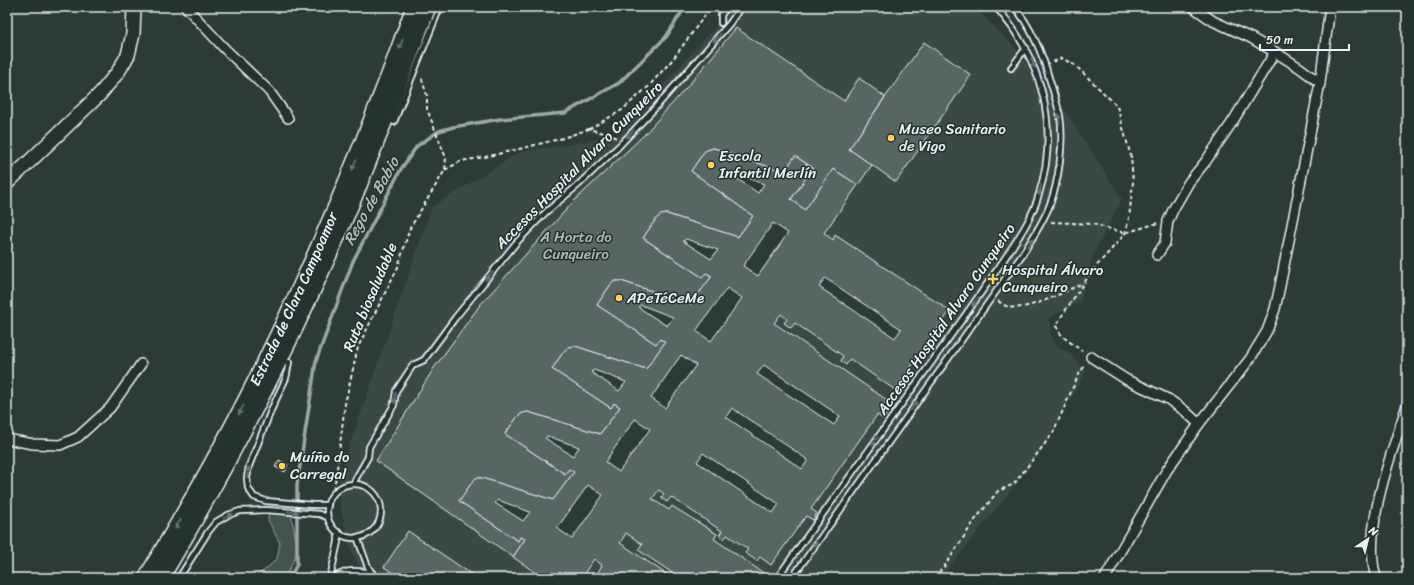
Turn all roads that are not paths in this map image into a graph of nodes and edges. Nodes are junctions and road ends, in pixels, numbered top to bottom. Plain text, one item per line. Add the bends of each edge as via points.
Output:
1 (134, 7) edge
2 (186, 7) edge
3 (414, 7) edge
4 (428, 7) edge
5 (440, 7) edge
6 (727, 7) edge
7 (741, 7) edge
8 (996, 7) edge
9 (1014, 7) edge
10 (1193, 7) edge
11 (1330, 7) edge
12 (721, 23) dead end
13 (1026, 48) junction
14 (1275, 52) junction
15 (1011, 68) dead end
16 (1320, 83) junction
17 (399, 84) junction
18 (288, 118) dead end
19 (394, 122) junction
20 (7, 183) edge
21 (1157, 255) dead end
22 (1091, 357) road end
23 (289, 362) junction
24 (141, 364) dead end
25 (1407, 405) edge
26 (1199, 424) junction
27 (7, 439) edge
28 (354, 484) junction
29 (328, 505) junction
30 (327, 517) junction
31 (338, 532) junction
32 (357, 537) junction
33 (372, 573) junction
34 (146, 578) edge
35 (161, 578) edge
36 (172, 578) edge
37 (179, 578) edge
38 (330, 578) edge
39 (334, 578) edge
40 (375, 578) edge
41 (777, 578) edge
42 (792, 578) edge
43 (1105, 578) edge
44 (1376, 578) edge

1 - 20 main road via 133,34 128,55 118,72 100,94
2 - 18 street via 269,91
3 -> 34 main road, Estrada de Clara Campoamor via 343,192 307,275 199,489
4 - 17 main road, Estrada de Clara Campoamor
5 - 19 lane
6 - 12 lane via 721,15
7 -> 28 lane, Accesos Hospital Alvaro Cunqueiro via 730,23 622,143 516,243 424,360 413,365 396,391 394,405 369,447 368,456
8 - 13 lane, Accesos Hospital Alvaro Cunqueiro
42 -> 9 lane, Accesos Hospital Alvaro Cunqueiro via 993,297 1022,255 1049,206 1059,163 1060,116 1046,64 1034,38
10 - 14 street via 1213,21
11 - 16 street
13 - 15 lane
13 -> 41 lane, Accesos Hospital Alvaro Cunqueiro via 1043,96 1048,140 1039,194 1029,220 983,291
14 - 16 street
14 - 21 street via 1233,121 1174,208 1168,221 1166,243
16 - 26 street via 1275,309 1267,331 1250,359
17 - 19 main road, Estrada de Clara Campoamor
17 - 35 main road, Estrada de Clara Campoamor via 347,214 292,334 214,486
19 - 23 main road, Estrada de Clara Campoamor via 346,237
22 - 26 street via 1127,380 1168,399
29 -> 23 lane via 266,501 254,497 248,488 248,466 286,378
23 - 36 main road, Estrada de Clara Campoamor
24 - 27 street via 110,408 78,437 60,445 33,444
25 - 44 street via 1379,499 1373,553
26 - 43 street via 1167,470
28 - 29 lane via 344,486 332,496
28 - 32 lane via 371,490 380,507 378,525 371,532
29 - 30 lane
30 - 31 lane via 331,526
37 -> 30 lane via 216,522 240,510 319,514
31 - 32 lane via 344,536
31 - 38 lane
32 - 33 lane
33 - 39 lane via 348,570
33 - 40 lane

